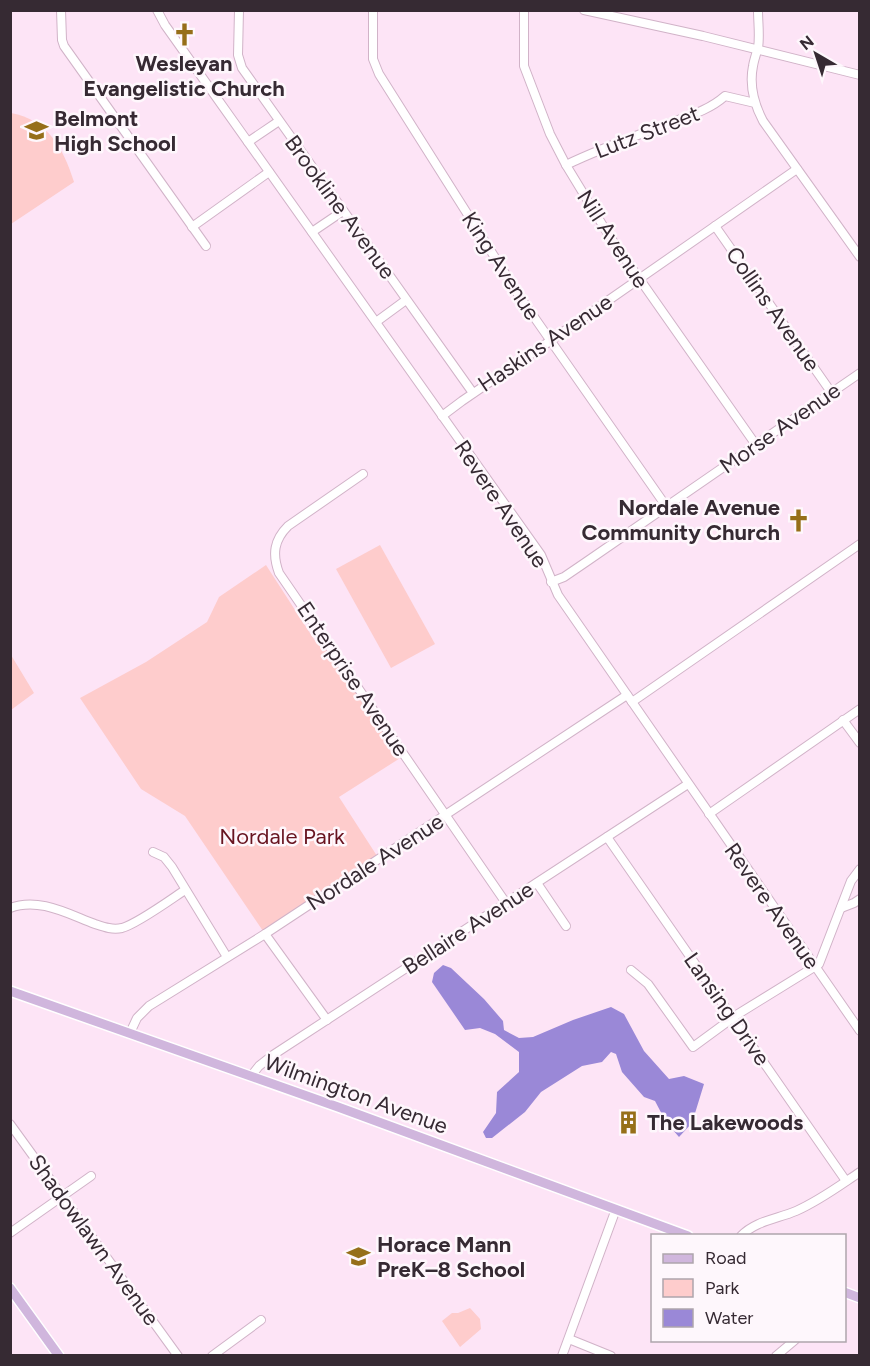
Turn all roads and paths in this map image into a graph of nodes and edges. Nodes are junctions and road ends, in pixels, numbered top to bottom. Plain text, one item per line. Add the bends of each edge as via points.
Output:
1 (61, 10) edge
2 (157, 10) edge
3 (239, 10) edge
4 (373, 10) edge
5 (524, 10) edge
6 (584, 10) edge
7 (758, 10) edge
8 (757, 50) junction
9 (860, 75) edge
10 (755, 103) junction
11 (279, 121) junction
12 (248, 142) junction
13 (566, 165) junction
14 (797, 169) junction
15 (269, 172) junction
16 (343, 211) junction
17 (715, 226) junction
18 (192, 227) junction
19 (312, 232) junction
20 (206, 246) dead end
21 (860, 257) edge
22 (639, 279) junction
23 (406, 300) junction
24 (376, 322) junction
25 (550, 341) junction
26 (860, 373) edge
27 (831, 392) junction
28 (473, 393) junction
29 (442, 416) junction
30 (756, 445) junction
31 (363, 474) dead end
32 (666, 507) junction
33 (860, 544) edge
34 (551, 582) junction
35 (630, 699) junction
36 (860, 708) edge
37 (843, 720) junction
38 (860, 742) edge
39 (688, 784) junction
40 (709, 814) junction
41 (445, 815) junction
42 (607, 837) junction
43 (153, 852) dead end
44 (860, 869) edge
45 (537, 883) junction
46 (185, 890) junction
47 (860, 899) edge
48 (506, 903) junction
49 (10, 908) edge
50 (841, 908) junction
51 (566, 926) dead end
52 (265, 934) junction
53 (227, 957) junction
54 (814, 967) junction
55 (631, 970) dead end
56 (10, 991) edge
57 (733, 1018) junction
58 (327, 1020) junction
59 (860, 1031) edge
60 (130, 1033) junction
61 (251, 1076) junction
62 (10, 1124) edge
63 (860, 1172) edge
64 (91, 1176) dead end
65 (846, 1181) junction
66 (63, 1196) junction
67 (616, 1209) junction
68 (10, 1233) edge
69 (683, 1234) edge
70 (744, 1234) edge
71 (10, 1288) edge
72 (261, 1320) dead end
73 (569, 1339) junction
74 (794, 1342) edge
75 (59, 1356) edge
76 (178, 1356) edge
77 (212, 1356) edge
78 (562, 1356) edge
79 (611, 1356) edge
80 (776, 1356) edge

1 - 18 street via 64,46
2 - 12 street, Revere Avenue
3 - 11 street, Brookline Avenue via 239,62
4 - 25 street, King Avenue via 374,64
5 - 13 street, Nill Avenue via 523,62
6 - 8 street
7 - 8 street
8 - 9 street
8 - 10 street via 752,69
10 - 13 street, Lutz Street via 725,96 698,114
10 - 14 street
11 - 12 street
11 - 16 street, Brookline Avenue
12 - 15 street, Revere Avenue
13 - 22 street, Nill Avenue
14 - 17 street, Haskins Avenue
14 - 21 street
15 - 18 street
15 - 19 street, Revere Avenue
16 - 19 street
16 - 23 street, Brookline Avenue
17 - 22 street, Haskins Avenue
17 - 27 street, Collins Avenue
18 - 20 street
19 - 24 street, Revere Avenue
22 - 25 street, Haskins Avenue
22 - 30 street, Nill Avenue
23 - 24 street
23 - 28 street, Brookline Avenue
24 - 29 street, Revere Avenue
25 - 28 street, Haskins Avenue
25 - 32 street, King Avenue
26 - 27 street, Morse Avenue
27 - 30 street, Morse Avenue
28 - 29 street, Haskins Avenue
29 - 34 street, Revere Avenue via 541,555
30 - 32 street, Morse Avenue
31 - 41 street, Enterprise Avenue via 281,533 275,550 277,566
32 - 34 street, Morse Avenue
33 - 35 street, Nordale Avenue
34 - 35 street, Revere Avenue
35 - 39 street, Revere Avenue
35 - 41 street, Nordale Avenue
36 - 37 street
37 - 38 street
37 - 40 street
39 - 40 street, Revere Avenue
39 - 42 street, Bellaire Avenue
40 - 54 street, Revere Avenue
41 - 48 street, Enterprise Avenue
41 - 52 street, Nordale Avenue
42 - 45 street, Bellaire Avenue
42 - 57 street, Lansing Drive
43 - 46 street via 164,857
44 - 50 street
45 - 48 street, Bellaire Avenue
45 - 51 street
46 - 49 street via 119,929 106,928 41,904
46 - 53 street
47 - 50 street
48 - 58 street, Bellaire Avenue
50 - 54 street via 819,964
52 - 53 street, Nordale Avenue
52 - 58 street
53 - 60 street, Nordale Avenue via 149,1006
54 - 57 street
54 - 59 street, Revere Avenue
55 - 57 street via 648,984 693,1047
56 - 60 main road, Wilmington Avenue
57 - 65 street, Lansing Drive
58 - 61 street, Bellaire Avenue via 273,1055
60 - 61 main road, Wilmington Avenue
61 - 67 main road, Wilmington Avenue
62 - 66 street, Shadowlawn Avenue
63 - 65 street
64 - 66 street
65 - 70 street via 795,1212 755,1225
66 - 68 street
66 - 76 street, Shadowlawn Avenue
67 - 69 main road, Wilmington Avenue
67 - 73 street
71 - 75 main road
72 - 77 street
73 - 78 street
73 - 79 street
74 - 80 street

